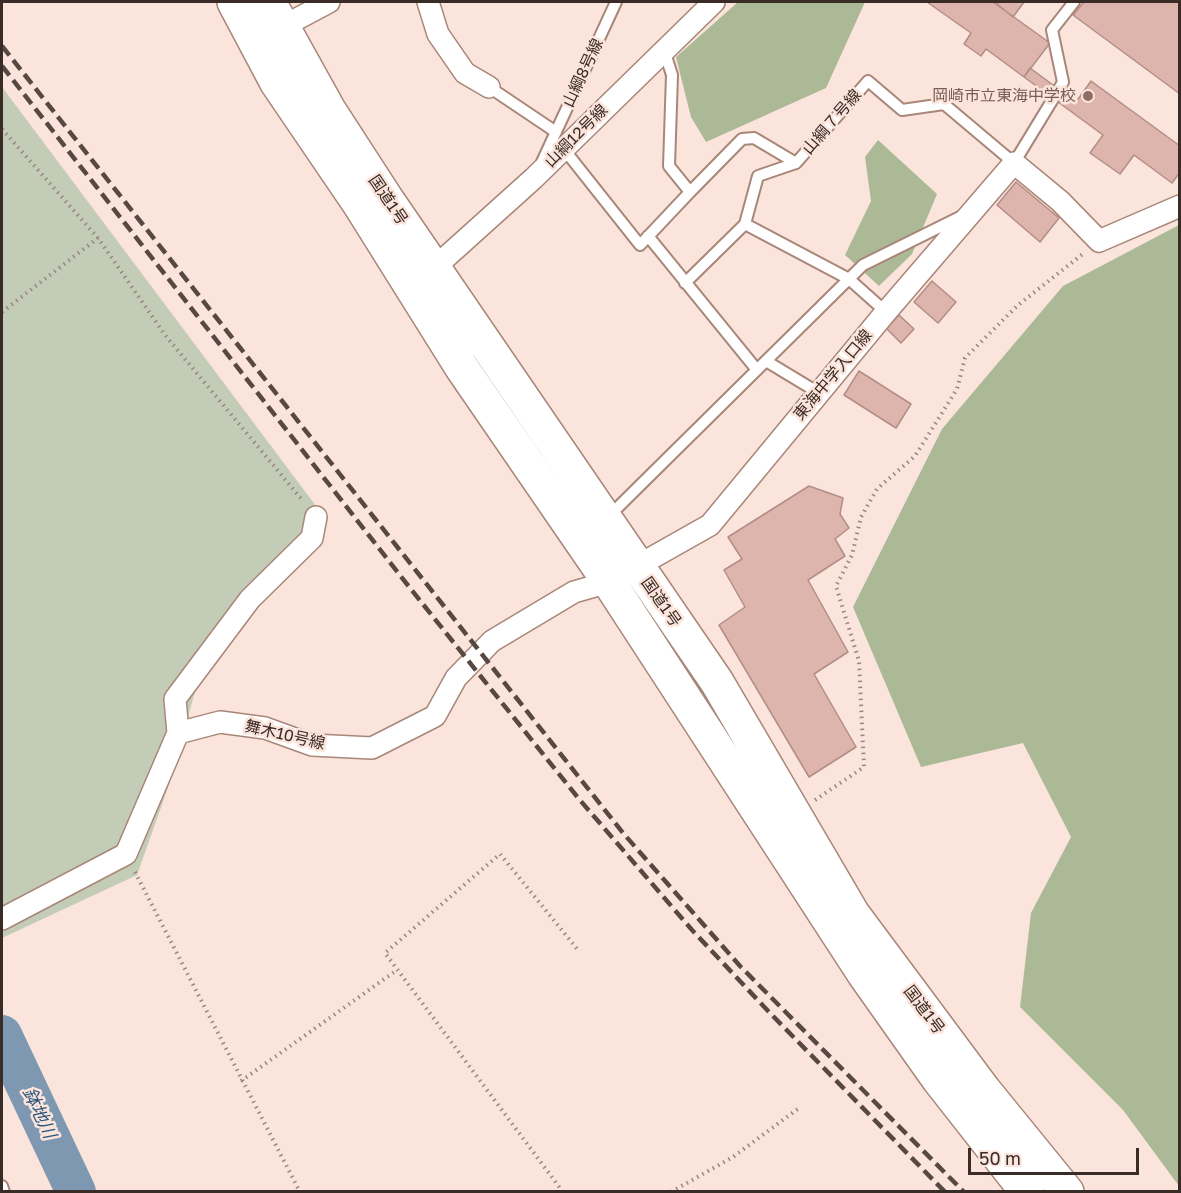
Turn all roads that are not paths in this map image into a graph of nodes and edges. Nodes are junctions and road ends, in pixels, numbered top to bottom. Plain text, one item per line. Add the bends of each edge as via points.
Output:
1 (234, 2) edge
2 (329, 2) edge
3 (428, 2) edge
4 (616, 2) edge
5 (714, 2) edge
6 (1074, 2) edge
7 (276, 14) edge
8 (664, 50) junction
9 (489, 87) joint
10 (560, 140) junction
11 (796, 163) junction
12 (1014, 163) junction
13 (690, 192) junction
14 (1179, 206) edge
15 (972, 211) junction
16 (745, 224) junction
17 (648, 236) junction
18 (434, 268) junction
19 (849, 279) junction
20 (686, 283) junction
21 (885, 312) junction
22 (766, 362) junction
23 (757, 370) junction
24 (819, 393) junction
25 (316, 516) road end
26 (605, 521) junction
27 (623, 574) junction
28 (178, 733) junction
29 (2, 919) edge
30 (2, 1186) edge
31 (4, 1191) edge
32 (1028, 1191) edge
33 (1067, 1191) edge

1 - 27 highway, 国道1号 via 277,83 360,205 462,368
2 - 7 street
3 - 9 street via 438,34 465,73
4 - 10 lane, 山綱8号線
5 - 8 street, 山綱12号線
6 - 12 lane via 1052,30 1064,82
7 - 18 highway, 国道1号 via 329,110
8 - 10 street, 山綱12号線
8 - 13 lane via 672,75 669,166
9 - 10 lane
10 - 17 lane via 640,245
10 - 18 street, 山綱12号線 via 534,178
11 - 12 lane, 山綱７号線 via 868,81 902,110 944,104
11 - 13 lane, 山綱７号線 via 754,138 742,139
11 - 16 lane via 759,176
12 - 14 street via 1100,241
12 - 15 street, 東海中学入口線
13 - 17 lane, 山綱７号線
15 - 19 lane via 863,265
15 - 21 street, 東海中学入口線
16 - 19 lane
16 - 20 lane
17 - 20 lane
18 - 26 highway, 国道1号
19 - 21 lane
19 - 22 lane
20 - 23 lane
21 - 24 street, 東海中学入口線
22 - 23 lane
22 - 24 lane
23 - 26 lane
24 - 27 street, 東海中学入口線 via 710,525
25 - 28 street via 312,538 250,599 175,699
26 - 27 highway, 国道1号
27 - 28 street, 舞木10号線 via 574,592 492,641 456,678 435,716 372,748 312,745 265,728 220,722
27 - 32 highway, 国道1号 via 864,974 939,1080
27 - 33 highway, 国道1号 via 717,682 852,914 984,1090
28 - 29 street via 126,854
30 - 31 lane

